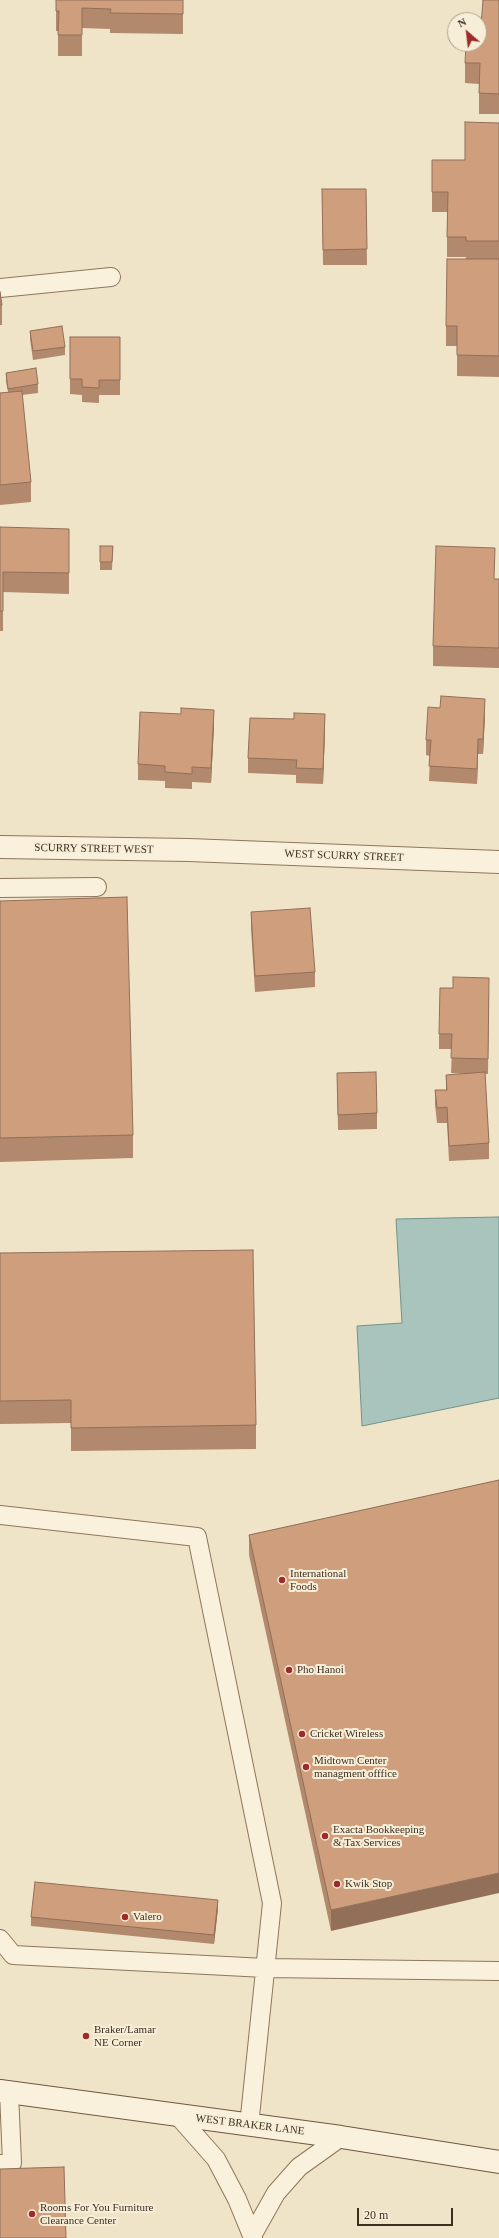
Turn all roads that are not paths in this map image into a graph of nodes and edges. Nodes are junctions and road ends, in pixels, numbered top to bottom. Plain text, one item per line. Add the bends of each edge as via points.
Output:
1 (111, 276) dead end
2 (0, 288) edge
3 (0, 847) edge
4 (189, 850) joint
5 (499, 862) edge
6 (97, 887) dead end
7 (0, 888) edge
8 (0, 1515) edge
9 (0, 1939) edge
10 (265, 1968) junction
11 (499, 1971) edge
12 (4, 2091) edge
13 (178, 2116) junction
14 (248, 2126) junction
15 (341, 2137) junction
16 (499, 2162) edge
17 (0, 2164) edge
18 (253, 2236) edge

1 - 2 lane
3 - 4 street, SCURRY STREET WEST
4 - 5 street, WEST SCURRY STREET
6 - 7 lane
8 - 10 lane via 197,1537 272,1903
9 - 10 lane via 12,1955
10 - 11 lane
10 - 14 lane
12 - 13 street, WEST BRAKER LANE
12 - 17 lane via 12,2163
13 - 14 street, WEST BRAKER LANE
13 - 18 lane via 216,2159
14 - 15 street, WEST BRAKER LANE
15 - 16 street, WEST BRAKER LANE
15 - 18 lane via 299,2167 276,2193

